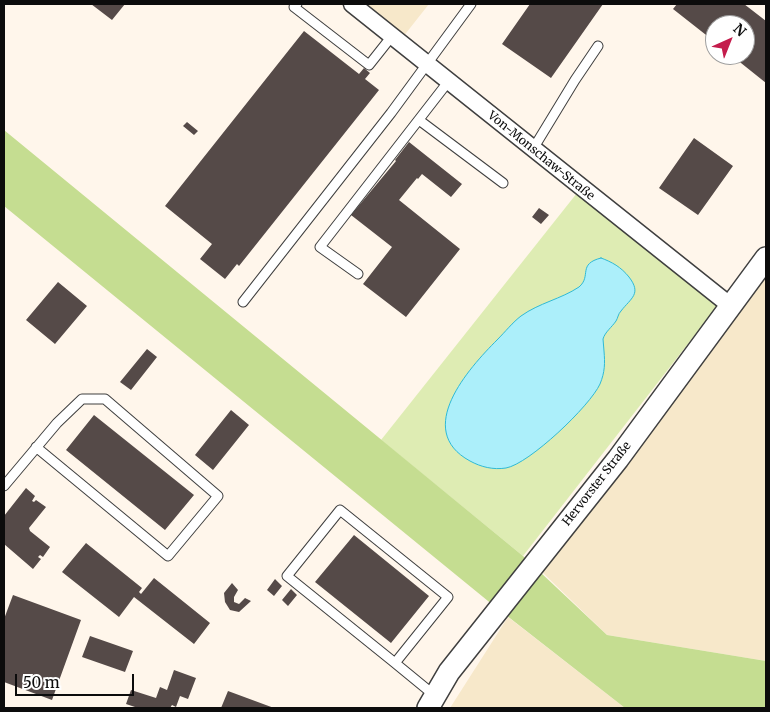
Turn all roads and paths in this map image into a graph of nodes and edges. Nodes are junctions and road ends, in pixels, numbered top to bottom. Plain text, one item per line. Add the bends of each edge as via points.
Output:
1 (297, 4) edge
2 (352, 4) edge
3 (471, 4) edge
4 (392, 36) junction
5 (598, 46) dead end
6 (426, 64) junction
7 (448, 82) junction
8 (419, 120) junction
9 (533, 149) junction
10 (504, 183) dead end
11 (766, 258) edge
12 (358, 274) dead end
13 (243, 302) dead end
14 (732, 307) junction
15 (36, 447) junction
16 (4, 486) edge
17 (395, 663) junction
18 (431, 702) edge

1 - 4 lane via 294,7 369,65
2 - 4 street, Von-Monschaw-Straße
3 - 6 lane
4 - 6 street, Von-Monschaw-Straße
5 - 9 lane
6 - 7 street, Von-Monschaw-Straße
6 - 13 lane
7 - 8 lane
7 - 9 street, Von-Monschaw-Straße
8 - 10 lane
8 - 12 lane via 320,247
9 - 14 street, Von-Monschaw-Straße
11 - 14 street, Hervorster Straße
14 - 18 street, Hervorster Straße via 618,459 461,656
15 - 15 lane via 82,399 105,399 218,496 168,556
15 - 16 lane
17 - 17 lane via 448,597 340,510 287,576
17 - 18 lane

